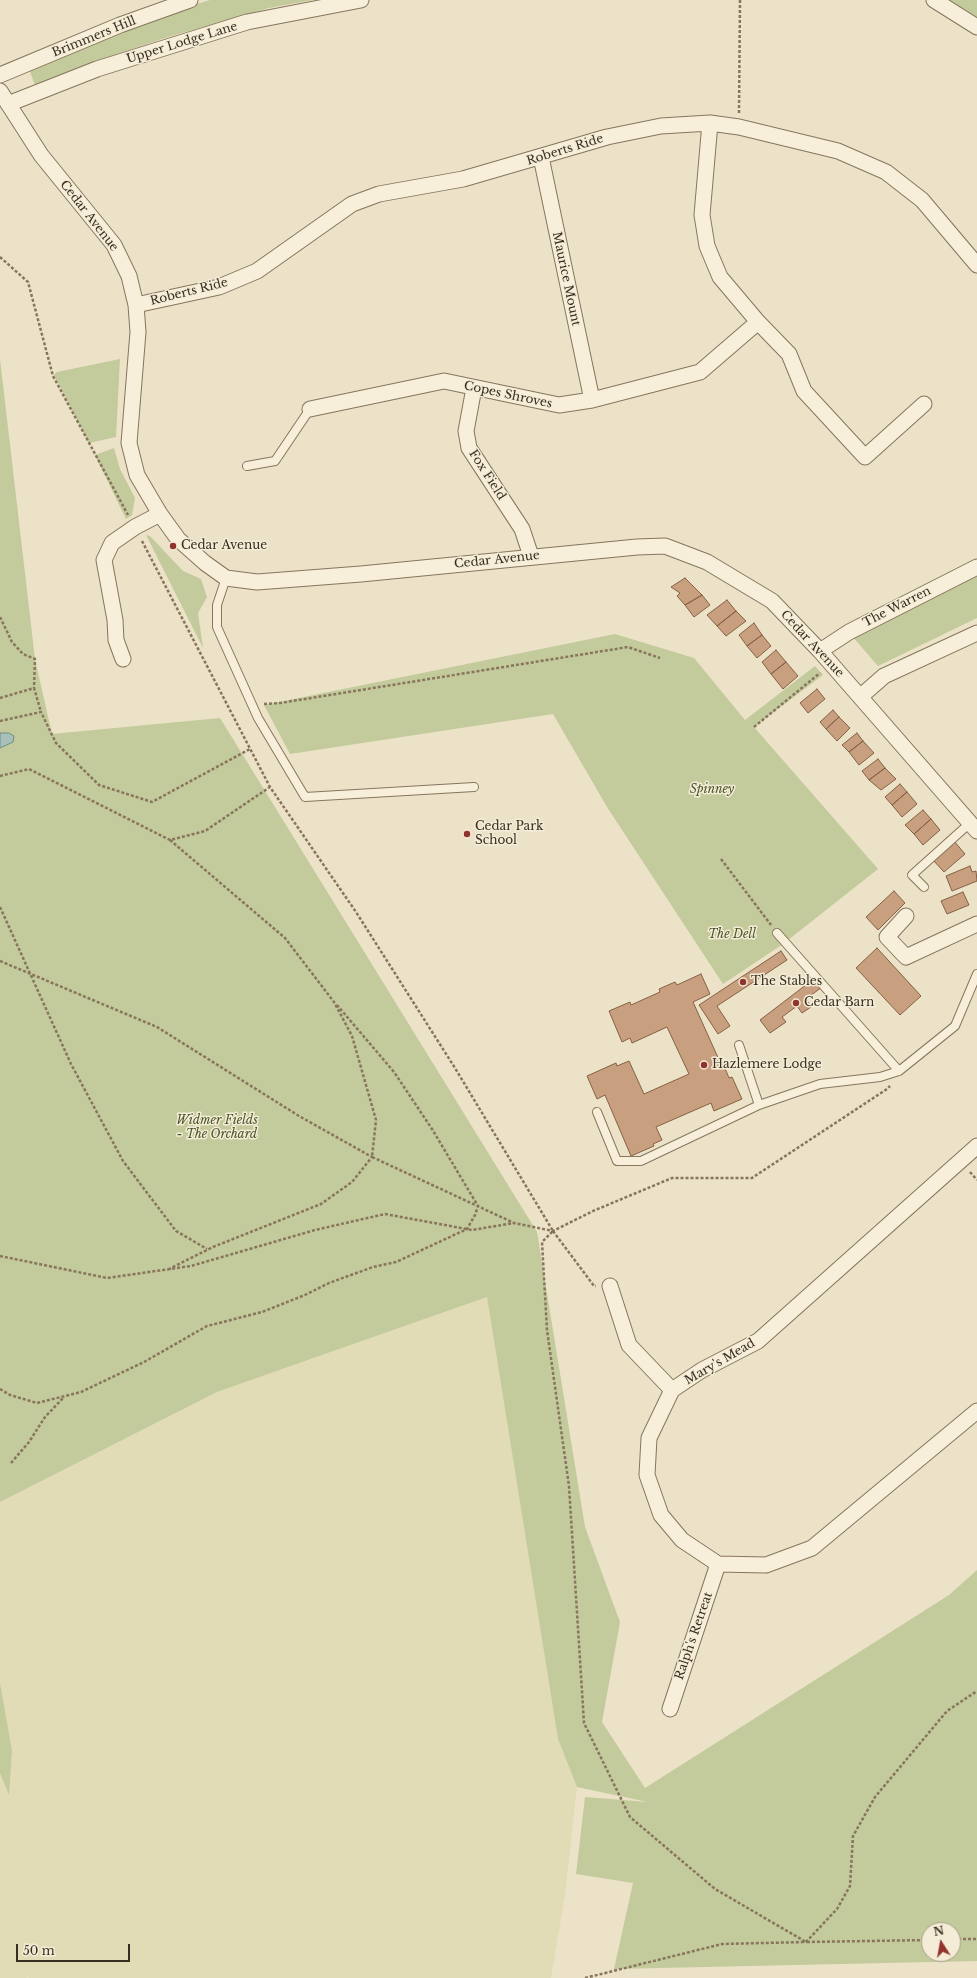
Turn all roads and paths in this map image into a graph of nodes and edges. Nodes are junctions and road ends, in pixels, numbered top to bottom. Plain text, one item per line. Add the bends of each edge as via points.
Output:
1 (190, 0) edge
2 (361, 0) edge
3 (740, 0) edge
4 (934, 0) edge
5 (977, 27) edge
6 (0, 75) edge
7 (0, 91) edge
8 (8, 104) junction
9 (710, 123) junction
10 (740, 126) junction
11 (541, 157) junction
12 (0, 257) edge
13 (977, 265) edge
14 (136, 305) junction
15 (758, 322) junction
16 (474, 388) junction
17 (592, 400) junction
18 (924, 404) dead end
19 (310, 409) joint
20 (247, 466) dead end
21 (160, 514) junction
22 (135, 527) junction
23 (531, 556) junction
24 (977, 567) edge
25 (226, 578) junction
26 (0, 617) edge
27 (977, 633) edge
28 (820, 652) junction
29 (123, 658) dead end
30 (660, 658) dead end
31 (831, 664) junction
32 (34, 688) junction
33 (860, 697) junction
34 (0, 698) edge
35 (261, 698) dead end
36 (41, 712) junction
37 (0, 721) edge
38 (754, 727) dead end
39 (250, 749) junction
40 (0, 776) edge
41 (270, 786) junction
42 (474, 788) dead end
43 (974, 827) edge
44 (170, 840) junction
45 (721, 859) dead end
46 (924, 887) dead end
47 (0, 907) edge
48 (906, 916) dead end
49 (977, 924) edge
50 (777, 933) joint
51 (0, 961) edge
52 (30, 974) junction
53 (977, 974) edge
54 (334, 1002) junction
55 (739, 1045) dead end
56 (899, 1071) junction
57 (759, 1105) junction
58 (597, 1112) dead end
59 (977, 1146) edge
60 (372, 1157) junction
61 (478, 1206) junction
62 (514, 1223) junction
63 (467, 1229) junction
64 (553, 1231) junction
65 (207, 1250) junction
66 (0, 1256) edge
67 (169, 1269) junction
68 (610, 1286) joint
69 (0, 1389) edge
70 (672, 1390) junction
71 (64, 1396) junction
72 (977, 1412) edge
73 (11, 1463) dead end
74 (718, 1564) junction
75 (977, 1691) edge
76 (670, 1708) dead end
77 (961, 1939) edge
78 (977, 1939) edge
79 (921, 1940) edge
80 (806, 1942) junction
81 (584, 1978) edge

1 - 6 street, Brimmers Hill via 120,25
2 - 8 street, Upper Lodge Lane via 248,22 97,69
3 - 10 path
4 - 5 street
7 - 8 street, Cedar Avenue
8 - 14 street, Cedar Avenue via 41,155 114,245 129,276
9 - 10 street, Roberts Ride
9 - 11 street, Roberts Ride via 661,126 607,137
9 - 15 street via 702,214 707,246 720,277
10 - 13 street, Roberts Ride via 838,151 886,172 922,200
11 - 14 street, Roberts Ride via 463,179 372,197 352,204 257,271 219,287
11 - 17 street, Maurice Mount
12 - 22 path via 28,282 53,376
14 - 21 street, Cedar Avenue via 138,332 128,443 137,475
15 - 17 street, Copes Shroves via 700,372
15 - 18 street via 789,354 804,391 861,461
16 - 17 street, Copes Shroves via 559,406
16 - 19 street, Copes Shroves via 444,381
16 - 23 street, Fox Field via 466,431 469,448 522,529
19 - 20 lane via 275,461
21 - 22 street
21 - 25 street, Cedar Avenue via 178,539
22 - 29 street via 112,543 104,560 116,640
22 - 39 path
23 - 25 street, Cedar Avenue via 257,582
23 - 28 street, Cedar Avenue via 665,546 707,562 772,601
24 - 28 street, The Warren via 849,632
25 - 42 lane via 217,606 217,627 258,718 305,797
26 - 32 path via 12,642 23,654 35,659
27 - 33 street via 884,676
28 - 31 street, Cedar Avenue
30 - 35 path via 628,647 280,704 264,705
31 - 33 street, Cedar Avenue
31 - 38 path
32 - 34 path
32 - 36 path
33 - 43 street, Cedar Avenue
36 - 37 path
36 - 39 path via 56,742 99,786 152,802
39 - 41 path
40 - 44 path via 29,769
41 - 44 path via 205,831
41 - 64 path via 356,912 455,1068
43 - 46 lane via 912,875
44 - 54 path via 285,938
45 - 50 path
47 - 52 path
48 - 49 street via 887,937 906,957
50 - 56 lane
51 - 52 path
52 - 60 path via 157,1027 299,1116
52 - 65 path via 71,1064 123,1161 176,1231
53 - 56 lane via 955,1026
54 - 60 path via 352,1036 376,1120
54 - 61 path via 394,1072
55 - 57 lane
56 - 57 lane via 880,1077 820,1084
56 - 64 path via 887,1089 752,1178 672,1178
57 - 58 lane via 641,1161 617,1162
59 - 70 street, Mary's Mead via 758,1341 702,1370
60 - 61 path
60 - 65 path via 352,1182 321,1204
61 - 62 path
61 - 63 path
62 - 63 path
62 - 64 path
63 - 67 path via 385,1214 315,1230 191,1266
63 - 71 path via 396,1262 373,1267 329,1283 262,1312 207,1326 144,1362 81,1392
64 - 68 path via 594,1286
64 - 80 path via 542,1242 547,1330 569,1486 584,1723 630,1817 715,1889
65 - 67 path
66 - 67 path via 107,1278
68 - 70 street via 629,1345
69 - 71 path via 10,1395 37,1403
70 - 74 street, Mary's Mead via 649,1438 647,1475 661,1515 682,1540
71 - 73 path
72 - 74 street via 812,1548 766,1565
74 - 76 street, Ralph's Retreat
75 - 80 path via 947,1711 875,1797 853,1836 850,1886 837,1909
77 - 78 path
79 - 80 path
80 - 81 path via 722,1944

